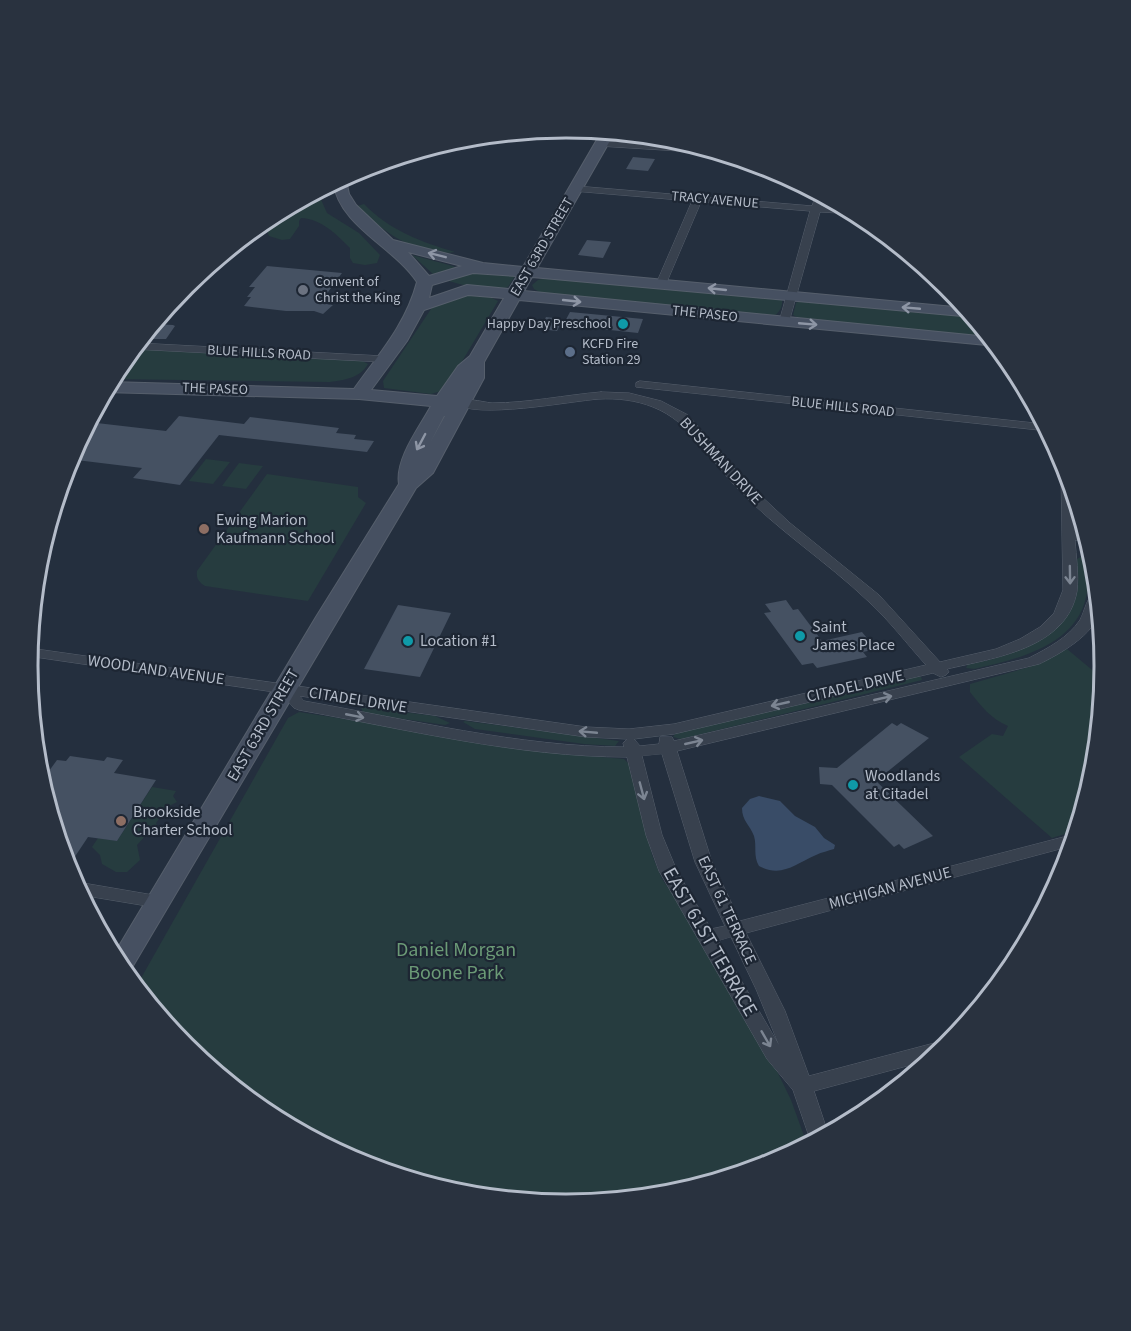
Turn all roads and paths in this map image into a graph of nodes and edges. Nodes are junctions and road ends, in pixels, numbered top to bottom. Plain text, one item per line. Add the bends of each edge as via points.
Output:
1 (604, 139) edge
2 (341, 188) edge
3 (576, 189) junction
4 (698, 199) junction
5 (818, 202) edge
6 (816, 209) junction
7 (834, 210) edge
8 (388, 242) junction
9 (486, 268) junction
10 (528, 271) junction
11 (425, 282) junction
12 (661, 284) junction
13 (467, 290) junction
14 (514, 295) junction
15 (793, 296) junction
16 (420, 306) junction
17 (957, 312) edge
18 (784, 322) junction
19 (981, 341) edge
20 (145, 347) edge
21 (383, 359) junction
22 (470, 366) junction
23 (640, 385) dead end
24 (117, 387) edge
25 (359, 394) junction
26 (442, 402) junction
27 (461, 404) junction
28 (1036, 427) edge
29 (441, 440) junction
30 (409, 484) junction
31 (1069, 507) edge
32 (1069, 536) junction
33 (1078, 536) edge
34 (1091, 615) edge
35 (38, 653) edge
36 (937, 667) junction
37 (952, 682) junction
38 (285, 688) junction
39 (663, 730) junction
40 (631, 743) junction
41 (668, 748) junction
42 (1063, 842) edge
43 (88, 890) edge
44 (159, 902) junction
45 (736, 929) junction
46 (707, 937) junction
47 (126, 958) edge
48 (923, 1054) edge
49 (802, 1086) junction
50 (816, 1130) edge

1 - 3 main road, EAST 63RD STREET
2 - 8 main road via 348,206
3 - 4 street, TRACY AVENUE
3 - 10 main road, EAST 63RD STREET
4 - 6 street, TRACY AVENUE
4 - 12 street
5 - 6 street
6 - 7 street, TRACY AVENUE
6 - 15 street
9 -> 8 main road
8 - 11 main road via 412,263
9 - 10 main road, THE PASEO
9 - 11 main road, THE PASEO via 472,268
10 - 12 main road, THE PASEO
10 - 14 main road, EAST 63RD STREET
11 - 13 main road
11 - 16 main road
15 -> 12 main road, THE PASEO
13 - 14 main road, THE PASEO
13 - 16 main road, THE PASEO
14 -> 18 main road, THE PASEO
14 - 22 main road, EAST 63RD STREET
17 -> 15 main road, THE PASEO
15 - 18 street
16 - 21 main road
18 -> 19 main road, THE PASEO
20 - 21 street, BLUE HILLS ROAD
21 - 25 main road
22 - 26 main road, EAST 63RD STREET
22 - 27 main road via 456,395
23 - 28 street, BLUE HILLS ROAD
24 - 25 main road, THE PASEO
25 - 26 main road
26 - 29 main road via 449,406
26 -> 30 main road, EAST 63RD STREET via 411,462
27 - 29 main road, EAST 63RD STREET
27 - 36 street, BUSHMAN DRIVE via 515,406 605,395 641,400 674,411 748,493 874,598
29 - 30 main road, EAST 63RD STREET via 423,473
30 - 38 main road, EAST 63RD STREET
31 - 32 street, CITADEL DRIVE
32 - 33 street
32 -> 36 street, CITADEL DRIVE via 1071,590 1067,607 1051,628 1001,652
34 - 37 street, CITADEL DRIVE via 1079,633 1054,652 1012,668
35 - 38 street, WOODLAND AVENUE
36 - 37 street, BUSHMAN DRIVE
36 -> 39 street, CITADEL DRIVE
41 -> 37 street, CITADEL DRIVE
38 - 40 street, CITADEL DRIVE via 299,705 379,720 595,752
38 - 44 main road, EAST 63RD STREET
39 - 40 street, CITADEL DRIVE
39 - 41 street, EAST 61 TERRACE
40 - 41 street, CITADEL DRIVE
40 -> 46 street, EAST 61ST TERRACE via 654,835 668,871
41 - 45 street, EAST 61 TERRACE via 697,846
42 - 45 street, MICHIGAN AVENUE
43 - 44 street
44 - 47 main road, EAST 63RD STREET
45 - 46 street, MICHIGAN AVENUE
45 - 49 street, EAST 61 TERRACE via 789,1046
46 -> 49 street, EAST 61ST TERRACE via 774,1053
48 - 49 street
49 - 50 street, EAST 61ST TERRACE

